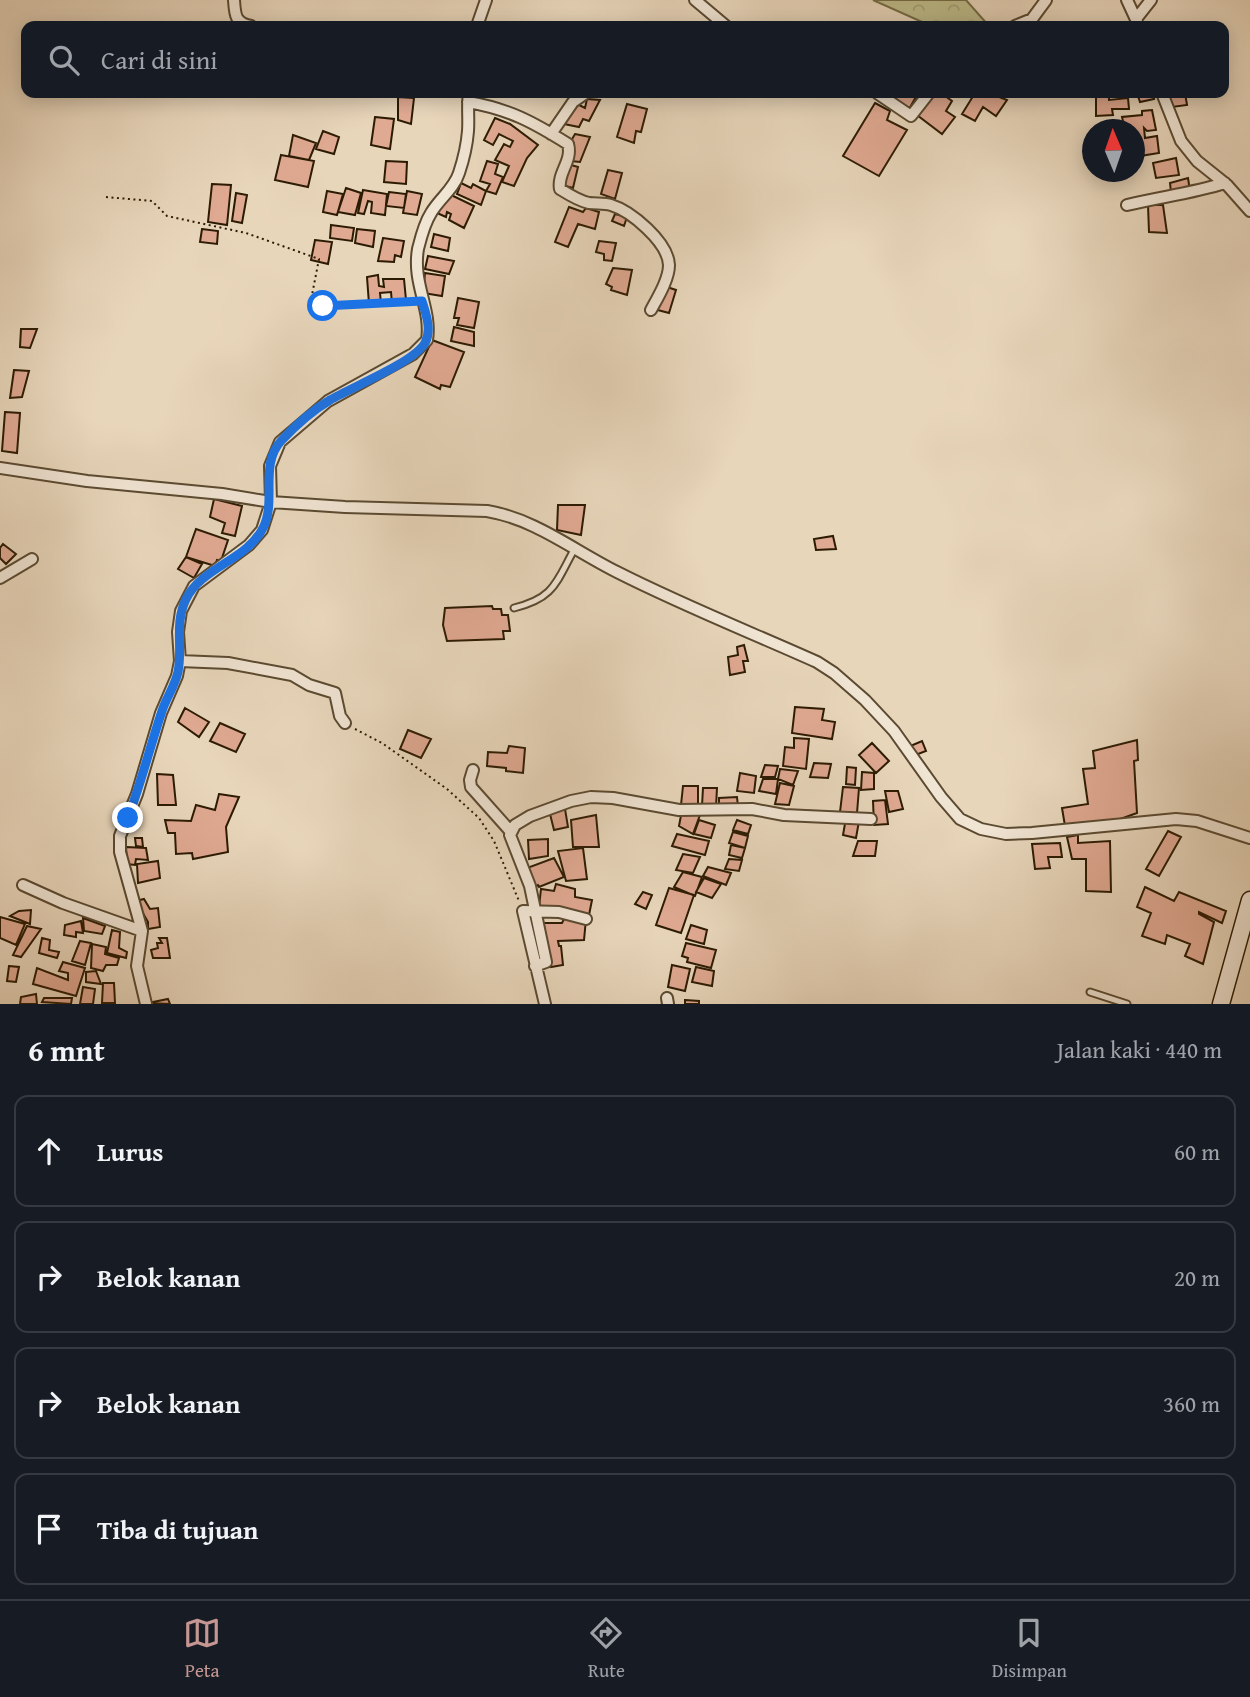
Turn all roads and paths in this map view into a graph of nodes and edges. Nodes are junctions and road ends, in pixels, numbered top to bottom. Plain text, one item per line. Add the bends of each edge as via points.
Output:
1 (234, 0) edge
2 (486, 0) edge
3 (695, 0) edge
4 (1046, 0) edge
5 (1128, 0) edge
6 (1151, 0) edge
7 (238, 21) edge
8 (480, 21) edge
9 (720, 21) edge
10 (1027, 21) edge
11 (1138, 21) edge
12 (1139, 21) edge
13 (468, 98) edge
14 (471, 98) edge
15 (576, 98) edge
16 (885, 98) edge
17 (925, 98) edge
18 (1164, 98) edge
19 (551, 134) junction
20 (1225, 183) junction
21 (106, 197) dead end
22 (1127, 205) dead end
23 (1250, 211) edge
24 (422, 301) junction
25 (652, 310) dead end
26 (0, 468) edge
27 (271, 502) junction
28 (575, 548) junction
29 (32, 559) dead end
30 (0, 578) edge
31 (514, 608) dead end
32 (180, 661) junction
33 (345, 723) joint
34 (473, 770) dead end
35 (871, 819) dead end
36 (511, 832) junction
37 (1250, 838) edge
38 (23, 885) dead end
39 (1250, 900) edge
40 (529, 911) junction
41 (586, 919) dead end
42 (142, 931) junction
43 (1090, 992) dead end
44 (146, 1004) edge
45 (545, 1004) edge
46 (1127, 1004) edge
47 (1221, 1004) edge

1 - 7 street
2 - 8 street
3 - 9 street
4 - 10 street
5 - 11 street
6 - 12 street
13 - 24 street via 468,131 459,174 431,212 418,250
14 - 19 street via 509,111
15 - 19 street
16 - 17 street via 912,116
18 - 20 street via 1181,141
19 - 25 street via 568,144 570,152 560,189 587,202 623,210 666,251 668,269
20 - 22 street
20 - 23 street
21 - 24 path via 152,201 167,216 246,233 319,259 312,295 317,305
24 - 27 street via 428,329 421,348 328,401 280,442 270,466
26 - 27 street
27 - 28 street via 486,511 530,523
27 - 32 street via 262,530 249,545 194,586 187,597 178,632
28 - 31 lane via 547,593
28 - 37 street via 627,577 834,673 894,731 960,819 981,829 1032,833 1176,819
29 - 30 street
32 - 33 street via 228,663 297,676 335,693
32 - 42 street via 120,836 120,852
33 - 40 path via 447,789 479,818
34 - 36 street via 471,787
35 - 36 street via 752,809 679,810 591,797 530,816
36 - 40 street via 527,876
38 - 42 street
39 - 47 street
40 - 41 street
40 - 45 street via 546,962 539,966
42 - 44 street via 137,966
43 - 46 lane

